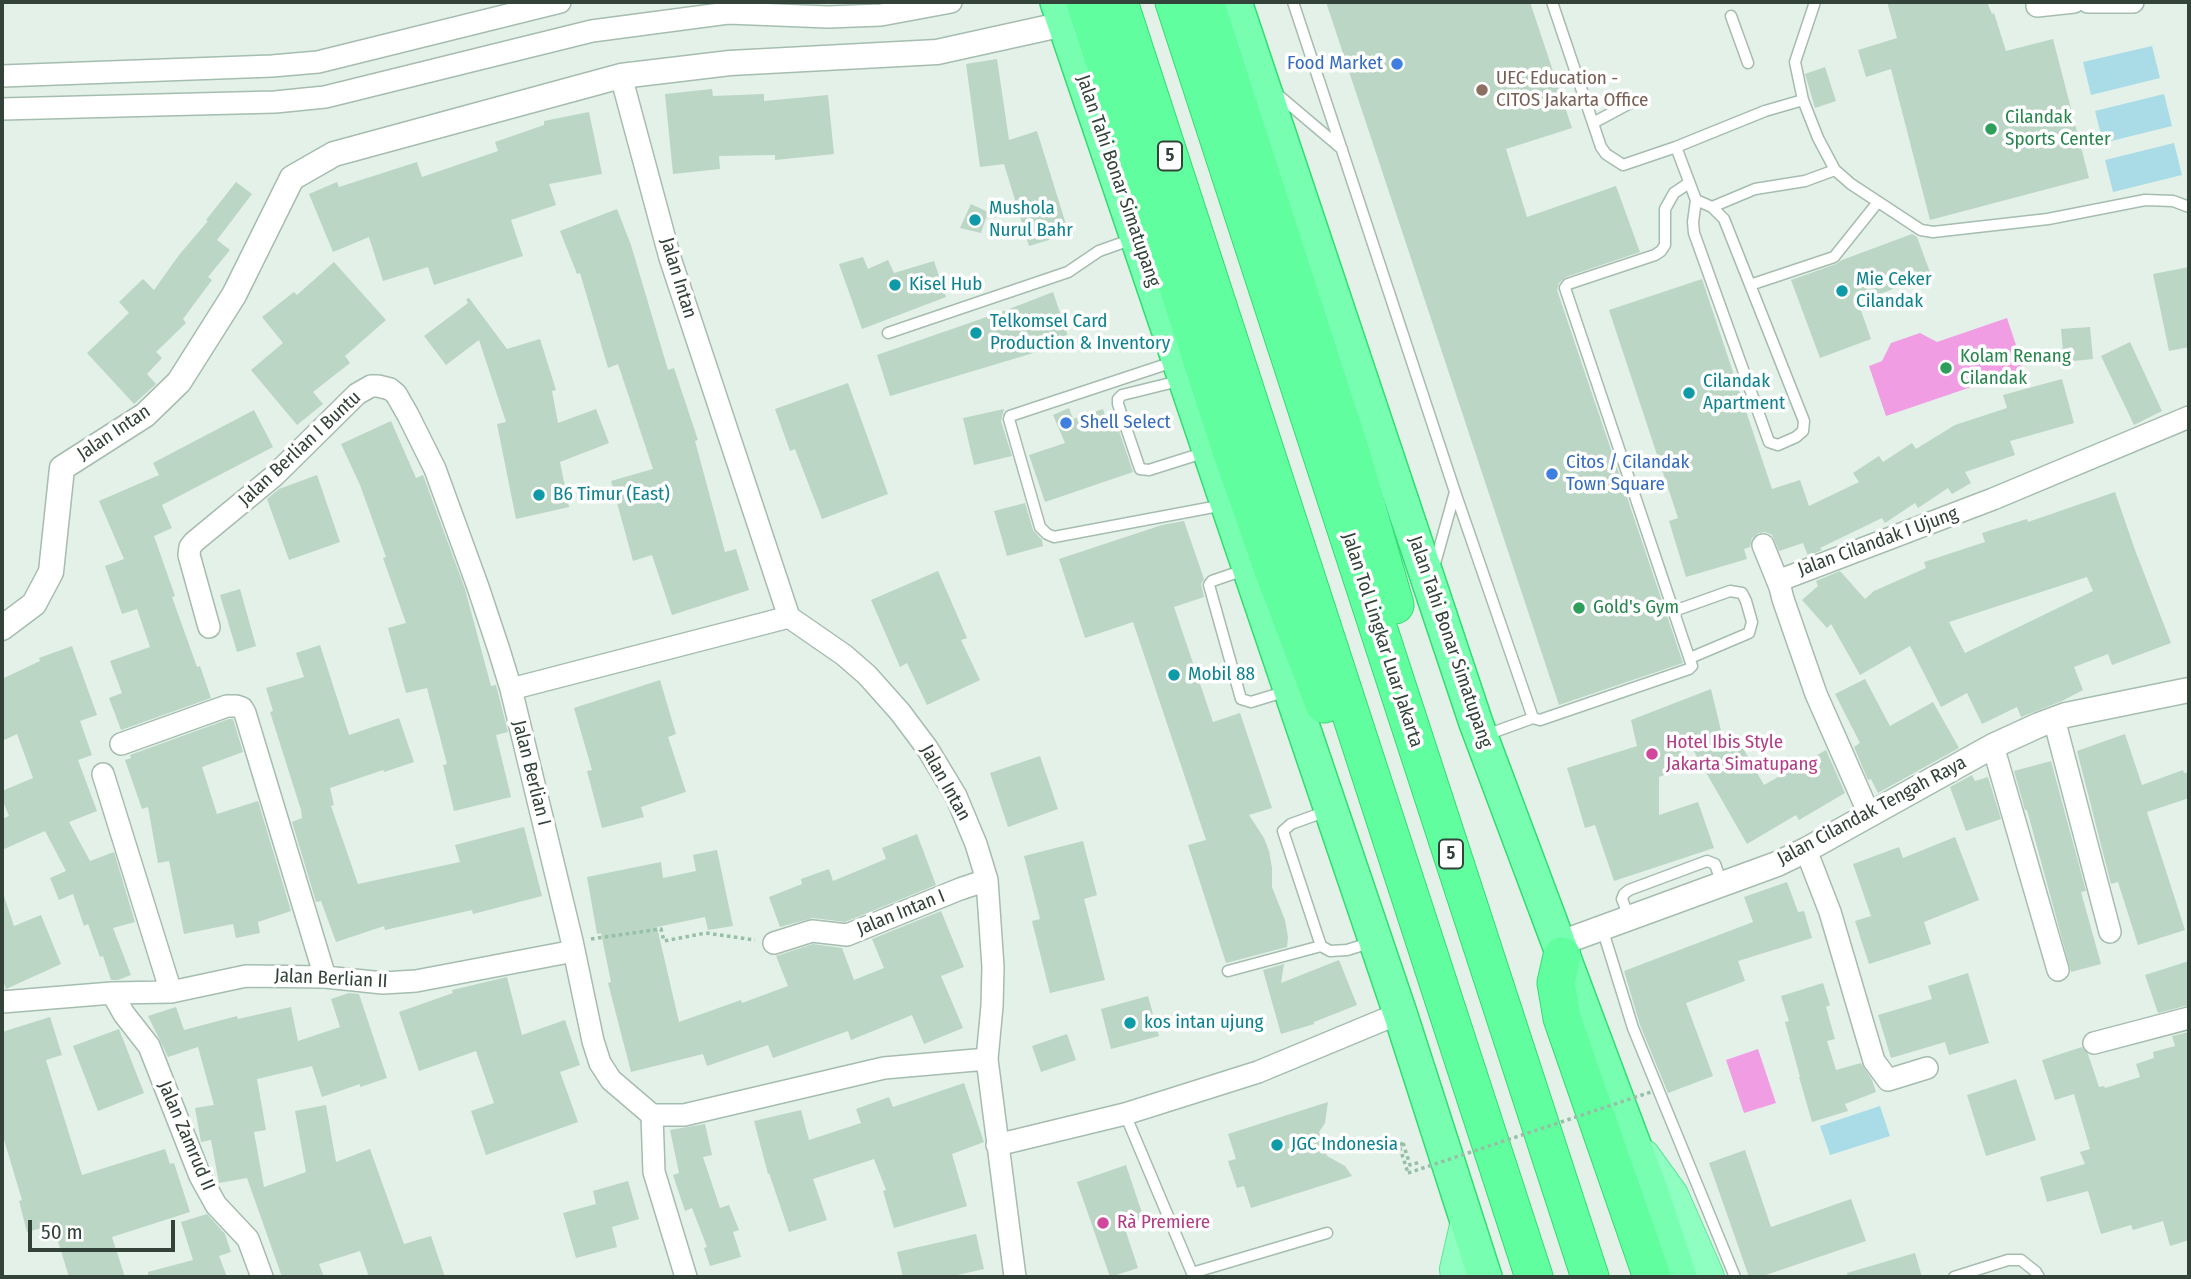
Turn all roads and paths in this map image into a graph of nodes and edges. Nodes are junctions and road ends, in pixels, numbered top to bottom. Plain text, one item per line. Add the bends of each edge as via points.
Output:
1 (560, 2) edge
2 (951, 2) edge
3 (1119, 2) edge
4 (1174, 2) edge
5 (1205, 2) edge
6 (1235, 2) edge
7 (1293, 2) edge
8 (1552, 2) edge
9 (1815, 2) edge
10 (2074, 2) edge
11 (2088, 2) edge
12 (2133, 2) edge
13 (2037, 6) dead end
14 (1069, 9) edge
15 (1731, 16) dead end
16 (1748, 64) dead end
17 (272, 66) junction
18 (2, 76) edge
19 (621, 76) junction
20 (1262, 81) junction
21 (1803, 100) junction
22 (275, 102) junction
23 (1632, 102) dead end
24 (2, 109) edge
25 (1593, 123) junction
26 (1676, 147) junction
27 (1343, 149) junction
28 (1835, 170) junction
29 (1689, 183) junction
30 (1696, 200) junction
31 (1878, 202) junction
32 (1712, 207) junction
33 (2189, 208) edge
34 (1137, 238) junction
35 (1750, 285) junction
36 (888, 333) dead end
37 (1182, 370) junction
38 (2189, 417) edge
39 (1209, 451) junction
40 (1455, 492) junction
41 (1227, 504) junction
42 (1763, 545) dead end
43 (1248, 569) junction
44 (1429, 584) junction
45 (1780, 587) junction
46 (1674, 611) junction
47 (789, 618) junction
48 (209, 627) dead end
49 (2, 628) edge
50 (1690, 658) junction
51 (511, 689) junction
52 (1289, 690) junction
53 (2189, 690) edge
54 (1534, 719) junction
55 (2054, 719) junction
56 (1482, 738) junction
57 (121, 744) dead end
58 (1993, 746) junction
59 (103, 774) dead end
60 (1371, 779) junction
61 (1865, 805) junction
62 (1331, 810) junction
63 (1806, 850) junction
64 (987, 880) junction
65 (1602, 928) junction
66 (2110, 932) dead end
67 (1375, 941) junction
68 (774, 943) joint
69 (573, 946) junction
70 (1321, 946) junction
71 (1560, 950) junction
72 (2058, 970) dead end
73 (1228, 971) dead end
74 (325, 977) junction
75 (171, 992) junction
76 (112, 993) junction
77 (2, 1002) edge
78 (1400, 1013) junction
79 (1503, 1013) junction
80 (2189, 1018) edge
81 (2094, 1043) dead end
82 (987, 1059) junction
83 (1927, 1068) dead end
84 (1651, 1093) dead end
85 (1125, 1114) junction
86 (652, 1115) junction
87 (1628, 1135) junction
88 (997, 1145) junction
89 (1547, 1149) junction
90 (1410, 1165) dead end
91 (1566, 1206) junction
92 (1467, 1221) junction
93 (1517, 1222) junction
94 (1327, 1233) dead end
95 (262, 1277) edge
96 (686, 1277) edge
97 (1015, 1277) edge
98 (1457, 1277) edge
99 (1485, 1277) edge
100 (1534, 1277) edge
101 (1590, 1277) edge
102 (1611, 1277) edge
103 (1652, 1277) edge
104 (1680, 1277) edge
105 (1708, 1277) edge
106 (1735, 1277) edge
107 (1954, 1277) edge
108 (2039, 1277) edge

1 - 17 street via 318,62
2 - 22 street via 881,15 729,13 592,32 325,97
3 - 60 highway, 5
4 - 79 highway, Jalan Tol Lingkar Luar Jakarta / 5
5 - 79 highway via 1356,469 1424,711 1505,964 1510,997
6 - 20 highway, Jalan Tahi Bonar Simatupang
7 - 27 lane
8 - 25 lane
9 - 21 lane via 1795,62
10 - 13 street
11 - 12 street
14 - 19 street, Jalan Intan via 937,52 730,63
14 - 34 highway, Jalan Tahi Bonar Simatupang
14 - 60 highway via 1339,744 1358,771
15 - 16 lane
17 - 18 street
17 - 22 street
19 - 47 street, Jalan Intan via 670,258
19 - 49 street, Jalan Intan via 334,153 292,178 234,295 179,382 145,415 62,468 51,572 34,604
20 - 27 lane
20 - 44 highway, Jalan Tahi Bonar Simatupang
21 - 26 lane
21 - 28 lane
22 - 24 street
23 - 25 lane
25 - 26 lane via 1606,154 1623,165
26 - 29 lane
27 - 40 lane
28 - 31 lane
28 - 32 lane via 1805,181 1755,188
29 - 30 lane
29 - 46 lane via 1674,193 1665,209 1661,251 1565,288
30 - 32 lane
30 - 35 lane via 1694,233 1769,442 1778,445 1796,437 1804,421
31 - 33 lane via 1921,230 1933,232 2048,219 2145,200 2174,201
31 - 35 lane via 1834,257
32 - 35 lane via 1724,219
34 - 36 lane via 1099,251 1068,272
34 - 37 highway, Jalan Tahi Bonar Simatupang
37 - 39 highway, Jalan Tahi Bonar Simatupang
37 - 39 lane via 1122,395 1118,404 1122,417 1140,469
37 - 41 lane via 1010,416 1040,527 1054,537
38 - 45 street, Jalan Cilandak I Ujung via 1993,499 1787,576
39 - 41 highway, Jalan Tahi Bonar Simatupang
40 - 44 lane
40 - 54 lane
41 - 43 highway, Jalan Tahi Bonar Simatupang
42 - 45 street
43 - 52 highway, Jalan Tahi Bonar Simatupang
43 - 52 lane via 1209,585 1241,699 1251,702
44 - 56 highway, Jalan Tahi Bonar Simatupang
45 - 61 street, Jalan Cilandak I Ujung via 1816,694
46 - 50 lane
46 - 50 lane via 1730,591 1742,593 1746,601 1752,622 1749,633
47 - 51 street
47 - 64 street, Jalan Intan via 867,675 912,727 956,796
48 - 51 street, Jalan Berlian I Buntu via 190,547 274,475 357,394 372,386 384,387 396,394 435,469
50 - 54 lane via 1689,669
51 - 69 street, Jalan Berlian I
52 - 62 highway, Jalan Tahi Bonar Simatupang
53 - 55 street, Jalan Cilandak Tengah Raya
54 - 56 lane
55 - 58 street, Jalan Cilandak Tengah Raya
55 - 66 street
56 - 71 highway, Jalan Tahi Bonar Simatupang
57 - 74 street via 227,706 242,708
58 - 61 street, Jalan Cilandak Tengah Raya
58 - 72 street
59 - 75 street
60 - 93 highway, 5
61 - 63 street, Jalan Cilandak Tengah Raya
62 - 67 highway, Jalan Tahi Bonar Simatupang
62 - 70 lane via 1283,831
63 - 65 street, Jalan Cilandak Tengah Raya
63 - 83 street via 1874,1060 1888,1080
64 - 68 street, Jalan Intan I via 846,935 812,931
64 - 82 street, Jalan Intan via 992,1006
65 - 71 street, Jalan Cilandak Tengah Raya
65 - 106 lane via 1633,1028
67 - 70 lane via 1347,950 1330,951
67 - 78 highway, Jalan Tahi Bonar Simatupang
68 - 69 path via 706,933 664,941 661,929
69 - 74 street, Jalan Berlian II via 416,981 383,984
69 - 86 street, Jalan Berlian I via 600,1063 611,1080
70 - 73 lane
71 - 87 highway, Jalan Tahi Bonar Simatupang
71 - 103 highway via 1556,984 1563,1018
74 - 75 street, Jalan Berlian II via 246,976
75 - 76 street, Jalan Berlian II
76 - 77 street, Jalan Berlian II
76 - 95 street, Jalan Zamrud II via 149,1046 200,1176 216,1205 248,1239
78 - 85 street via 1258,1072
78 - 92 highway, Jalan Tahi Bonar Simatupang
79 - 89 highway, Jalan Tol Lingkar Luar Jakarta / 5
80 - 81 street
82 - 86 street via 884,1069 684,1115
82 - 88 street, Jalan Intan
84 - 90 path, bridge via 1408,1173 1399,1145 1403,1143
85 - 88 street
85 - 94 lane via 1192,1273
86 - 96 street via 654,1172
87 - 104 highway, Jalan Tahi Bonar Simatupang
87 - 105 main road via 1672,1195
88 - 97 street, Jalan Intan
89 - 91 highway, Jalan Tol Lingkar Luar Jakarta / 5
89 - 102 highway via 1569,1168
91 - 93 highway
91 - 101 highway, Jalan Tol Lingkar Luar Jakarta / 5
92 - 98 main road
92 - 99 highway, Jalan Tahi Bonar Simatupang
93 - 100 highway, 5
107 - 108 lane via 2021,1260

